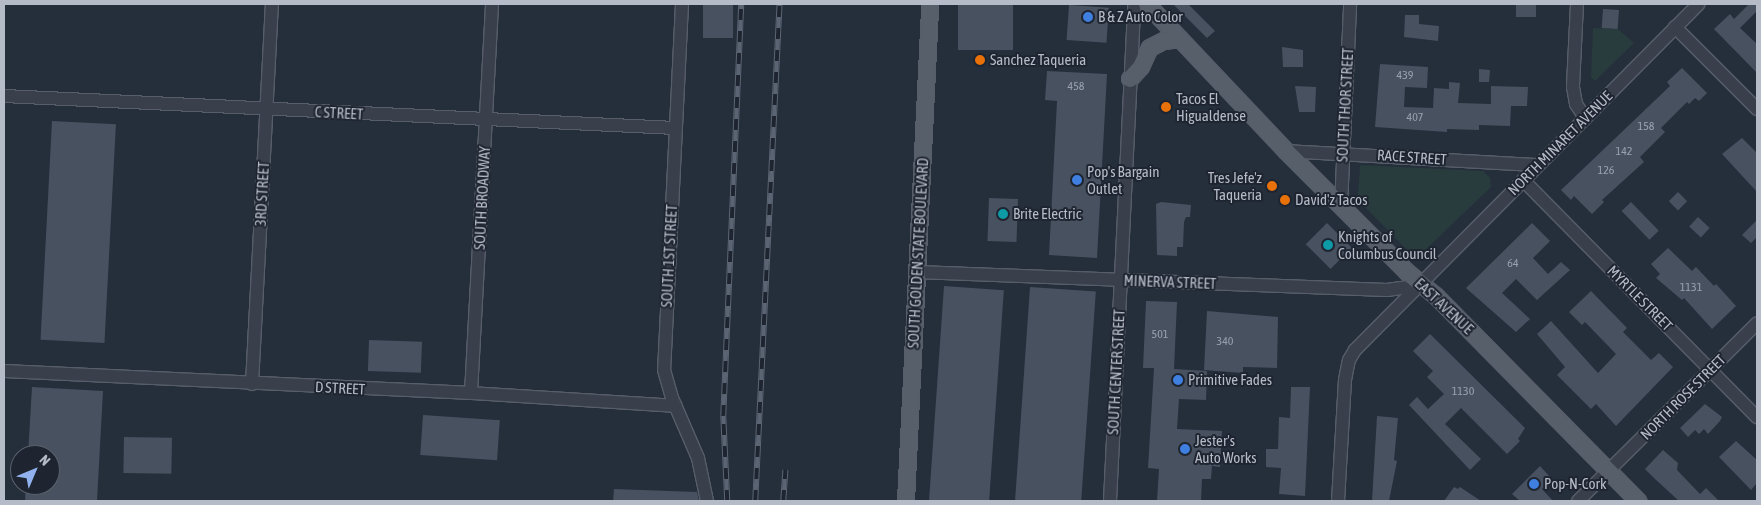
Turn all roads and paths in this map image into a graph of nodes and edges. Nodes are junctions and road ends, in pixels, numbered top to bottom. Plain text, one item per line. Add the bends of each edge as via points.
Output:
1 (272, 4) edge
2 (492, 4) edge
3 (682, 4) edge
4 (930, 4) edge
5 (1134, 4) edge
6 (1147, 4) edge
7 (1350, 4) edge
8 (1577, 4) edge
9 (1698, 4) edge
10 (1676, 27) junction
11 (1180, 38) junction
12 (1130, 79) junction
13 (4, 96) edge
14 (266, 109) junction
15 (1757, 109) edge
16 (486, 118) junction
17 (1585, 118) junction
18 (675, 128) junction
19 (1286, 151) junction
20 (1343, 152) junction
21 (1538, 165) junction
22 (1523, 180) junction
23 (1341, 206) junction
24 (917, 272) junction
25 (1120, 280) junction
26 (1421, 283) junction
27 (1387, 290) junction
28 (1398, 306) junction
29 (1757, 323) edge
30 (1711, 370) junction
31 (4, 372) edge
32 (252, 384) junction
33 (471, 393) junction
34 (676, 406) junction
35 (1757, 417) edge
36 (1609, 471) junction
37 (707, 501) edge
38 (906, 501) edge
39 (1110, 501) edge
40 (1338, 501) edge
41 (1578, 501) edge
42 (1638, 501) edge

1 - 14 street, 3RD STREET
2 - 16 street, SOUTH BROADWAY
3 - 18 street, SOUTH 1ST STREET
4 - 24 main road, SOUTH GOLDEN STATE BOULEVARD
5 - 12 street, SOUTH CENTER STREET
6 - 11 main road, EAST AVENUE
7 - 20 street, SOUTH THOR STREET
8 - 17 street via 1573,94
9 - 10 street, NORTH MINARET AVENUE
10 - 15 street
10 - 17 street, NORTH MINARET AVENUE
11 - 12 main road via 1150,48 1141,67
11 - 19 main road, EAST AVENUE
12 - 25 street, SOUTH CENTER STREET
13 - 14 street, C STREET
14 - 16 street, C STREET
14 - 32 street, 3RD STREET
16 - 18 street, C STREET
16 - 33 street, SOUTH BROADWAY
17 - 21 street, NORTH MINARET AVENUE
18 - 34 street, SOUTH 1ST STREET via 663,359 666,380
19 - 20 street, RACE STREET
19 - 23 main road, EAST AVENUE
20 - 21 street, RACE STREET
20 - 23 street, SOUTH THOR STREET
21 - 22 street, NORTH MINARET AVENUE
22 - 26 street, NORTH MINARET AVENUE
22 - 30 street, MYRTLE STREET
23 - 26 main road, EAST AVENUE
24 - 25 street, MINERVA STREET
24 - 38 main road, SOUTH GOLDEN STATE BOULEVARD
25 - 27 street, MINERVA STREET
25 - 39 street, SOUTH CENTER STREET
26 - 27 street, MINERVA STREET via 1406,289
26 - 28 street, NORTH MINARET AVENUE
26 - 36 main road, EAST AVENUE
27 - 28 street
28 - 40 street, NORTH MINARET AVENUE via 1348,360 1344,380
29 - 30 street, NORTH ROSE STREET
30 - 35 street, MYRTLE STREET
30 - 36 street, NORTH ROSE STREET
31 - 32 street, D STREET
32 - 33 street, D STREET
33 - 34 street, D STREET
34 - 37 street, SOUTH 1ST STREET via 698,458
36 - 41 street, NORTH ROSE STREET
36 - 42 main road, EAST AVENUE

